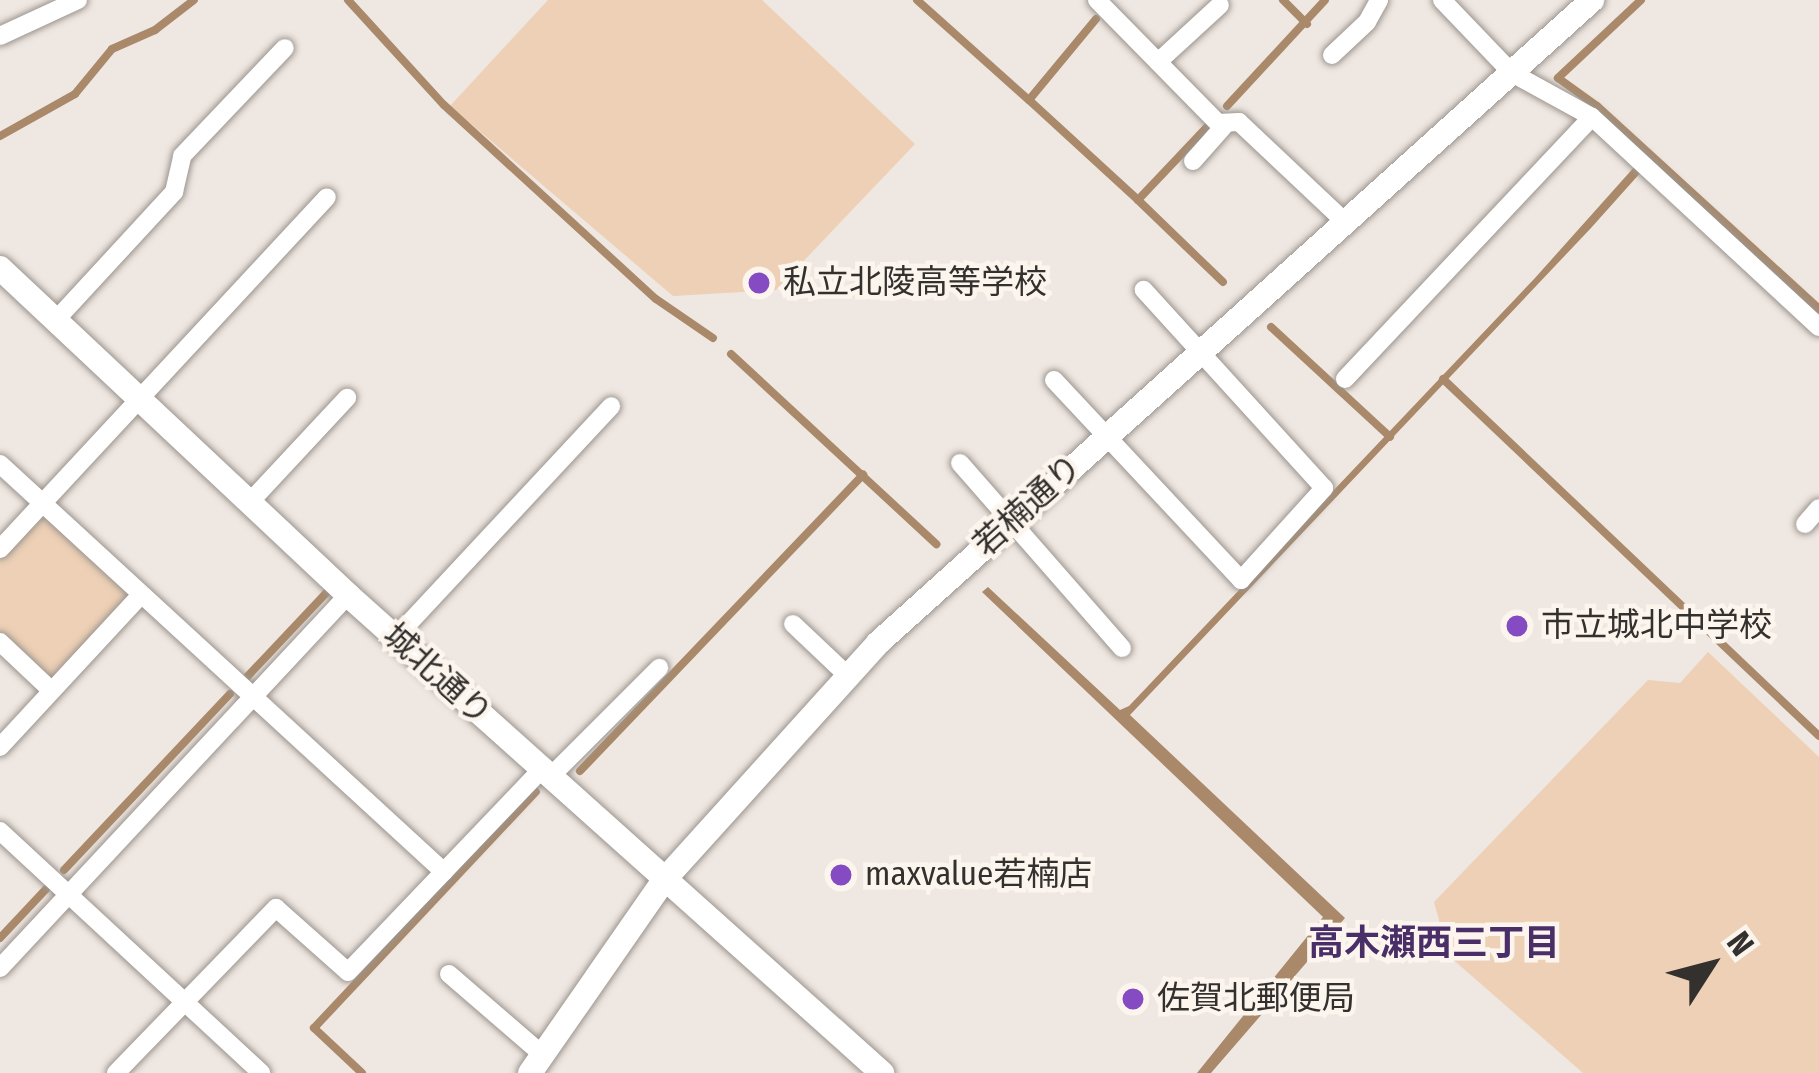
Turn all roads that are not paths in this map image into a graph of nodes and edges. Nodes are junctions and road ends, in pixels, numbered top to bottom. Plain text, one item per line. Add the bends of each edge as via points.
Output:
1 (78, 0) edge
2 (1097, 0) edge
3 (1379, 0) edge
4 (1442, 0) edge
5 (1592, 0) edge
6 (1220, 5) dead end
7 (0, 36) edge
8 (285, 48) dead end
9 (1332, 56) dead end
10 (1158, 62) junction
11 (1512, 73) junction
12 (1592, 117) junction
13 (1225, 125) junction
14 (1192, 161) dead end
15 (327, 197) dead end
16 (1343, 220) junction
17 (0, 268) edge
18 (1144, 290) dead end
19 (1816, 317) edge
20 (55, 321) junction
21 (1202, 349) junction
22 (1054, 380) dead end
23 (1345, 380) dead end
24 (347, 398) dead end
25 (136, 399) junction
26 (611, 406) dead end
27 (1106, 435) junction
28 (960, 463) dead end
29 (0, 464) edge
30 (42, 503) junction
31 (249, 503) junction
32 (1819, 508) edge
33 (1012, 521) junction
34 (1805, 524) dead end
35 (0, 549) edge
36 (140, 596) junction
37 (348, 596) junction
38 (793, 624) dead end
39 (395, 638) junction
40 (0, 642) edge
41 (1122, 648) dead end
42 (659, 668) dead end
43 (848, 676) junction
44 (52, 691) junction
45 (252, 701) junction
46 (0, 747) edge
47 (545, 774) junction
48 (0, 831) edge
49 (444, 872) junction
50 (665, 879) junction
51 (70, 896) junction
52 (0, 968) edge
53 (449, 974) dead end
54 (183, 1002) junction
55 (536, 1064) edge
56 (116, 1073) edge
57 (261, 1073) edge
58 (882, 1073) edge

1 - 7 street
2 - 10 street
3 - 9 street
4 - 11 street
5 - 11 street, 若楠通り
6 - 10 street
8 - 20 street via 182,156 174,192
10 - 13 street
11 - 12 street
11 - 16 street, 若楠通り
12 - 19 street
12 - 23 street
13 - 14 street
13 - 16 street via 1239,122
15 - 25 street
16 - 21 street, 若楠通り
17 - 20 street, 城北通り
18 - 21 street
20 - 25 street, 城北通り
21 - 27 street, 若楠通り
21 - 27 street via 1324,488 1241,580
22 - 27 street
24 - 31 street
25 - 30 street
25 - 31 street, 城北通り
26 - 39 street
27 - 33 street, 若楠通り
28 - 33 street
29 - 30 street
30 - 35 street
30 - 36 street
31 - 37 street, 城北通り
32 - 34 street
33 - 41 street
33 - 43 street, 若楠通り
36 - 44 street
36 - 45 street
37 - 39 street, 城北通り
37 - 45 street
38 - 43 street
39 - 47 street, 城北通り
40 - 44 street
42 - 47 street
43 - 50 street, 若楠通り
44 - 46 street
45 - 49 street
45 - 51 street
47 - 49 street
47 - 50 street, 城北通り
48 - 51 street
49 - 54 street via 348,972 277,908
50 - 55 street, 若楠通り
50 - 58 street, 城北通り
51 - 52 street
51 - 54 street
53 - 55 street
54 - 56 street
54 - 57 street

